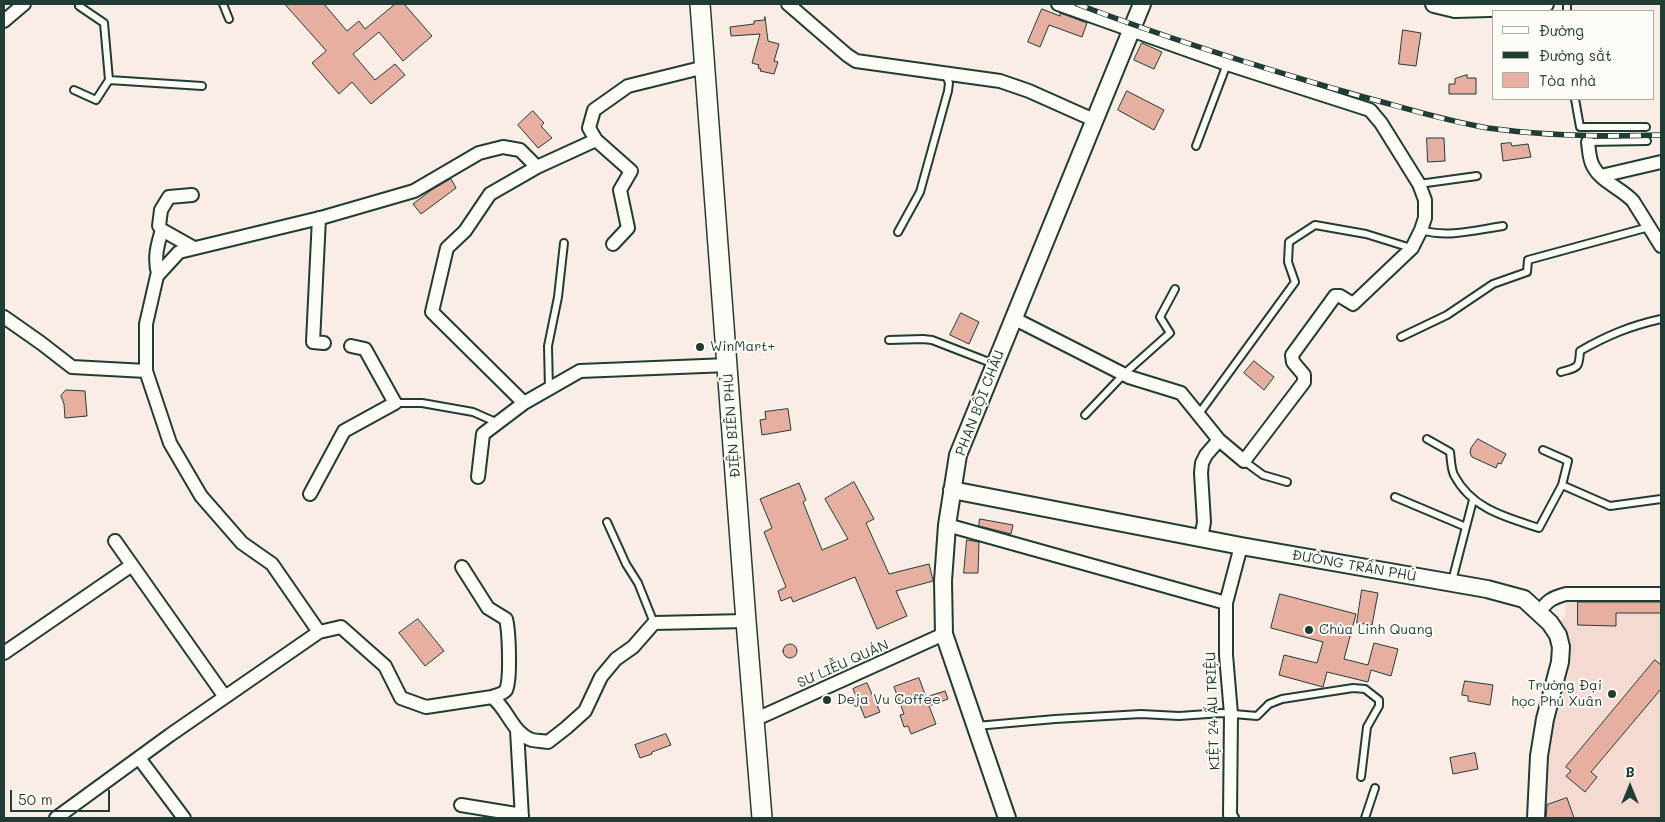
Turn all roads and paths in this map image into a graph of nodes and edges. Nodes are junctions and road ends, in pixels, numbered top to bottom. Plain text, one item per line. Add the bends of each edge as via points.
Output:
1 (24, 4) edge
2 (80, 4) edge
3 (223, 4) edge
4 (700, 4) edge
5 (788, 4) edge
6 (1058, 4) edge
7 (1142, 4) edge
8 (1434, 4) edge
9 (1545, 4) edge
10 (229, 19) dead end
11 (4, 21) edge
12 (1131, 29) junction
13 (1228, 64) junction
14 (705, 66) junction
15 (945, 73) junction
16 (109, 80) junction
17 (202, 86) dead end
18 (74, 90) dead end
19 (1575, 100) edge
20 (1094, 120) junction
21 (1646, 127) dead end
22 (596, 140) junction
23 (1647, 141) dead end
24 (1588, 142) joint
25 (1196, 146) dead end
26 (1661, 162) edge
27 (537, 167) junction
28 (1476, 176) dead end
29 (1601, 176) junction
30 (1419, 184) junction
31 (192, 195) dead end
32 (318, 218) junction
33 (1503, 226) dead end
34 (1650, 226) junction
35 (162, 230) junction
36 (1421, 230) junction
37 (898, 232) dead end
38 (564, 243) dead end
39 (613, 244) dead end
40 (1661, 246) edge
41 (194, 248) junction
42 (1412, 248) junction
43 (158, 274) junction
44 (1175, 288) dead end
45 (4, 316) edge
46 (1014, 318) junction
47 (1661, 319) edge
48 (1400, 337) dead end
49 (889, 340) dead end
50 (324, 343) dead end
51 (351, 346) dead end
52 (994, 364) junction
53 (728, 365) junction
54 (146, 371) junction
55 (1561, 372) dead end
56 (1124, 374) junction
57 (549, 389) junction
58 (395, 403) junction
59 (524, 403) junction
60 (1085, 415) dead end
61 (1198, 415) junction
62 (498, 423) junction
63 (1427, 439) dead end
64 (1219, 440) junction
65 (1543, 450) dead end
66 (1244, 461) junction
67 (478, 477) dead end
68 (1287, 482) dead end
69 (1562, 485) junction
70 (952, 490) junction
71 (310, 494) dead end
72 (1395, 497) dead end
73 (1661, 499) edge
74 (1473, 500) junction
75 (607, 522) dead end
76 (947, 525) junction
77 (1466, 528) junction
78 (1201, 538) junction
79 (115, 541) dead end
80 (1241, 546) junction
81 (132, 565) junction
82 (462, 567) dead end
83 (1452, 583) junction
84 (1661, 594) edge
85 (1226, 603) junction
86 (1539, 613) junction
87 (746, 621) junction
88 (654, 624) junction
89 (319, 632) junction
90 (944, 634) junction
91 (4, 653) edge
92 (225, 697) junction
93 (492, 697) junction
94 (1231, 714) junction
95 (754, 720) junction
96 (975, 726) junction
97 (516, 730) junction
98 (139, 758) junction
99 (1360, 777) dead end
100 (1375, 788) dead end
101 (461, 805) dead end
102 (522, 817) edge
103 (58, 818) edge
104 (184, 818) edge
105 (762, 818) edge
106 (1007, 818) edge
107 (1232, 818) edge
108 (1365, 818) edge
109 (1536, 818) edge

1 - 11 street
2 - 16 lane via 78,6 104,23
3 - 10 lane
4 - 14 main road, ĐIỆN BIÊN PHỦ
5 - 15 street via 856,61
6 - 12 street
7 - 12 street, PHAN BỘI CHÂU
8 - 9 street via 1455,9
12 - 13 street
12 - 20 street, PHAN BỘI CHÂU
13 - 25 lane
13 - 30 street via 1370,110
14 - 22 street via 628,86 594,110 589,128
14 - 53 main road, ĐIỆN BIÊN PHỦ
15 - 20 street via 1010,84
15 - 37 lane via 948,91 920,192
16 - 17 lane
16 - 18 lane via 96,100
19 - 21 lane via 1580,127
20 - 46 street, PHAN BỘI CHÂU
22 - 27 street
22 - 39 street via 631,171 620,190 628,228
23 - 24 lane
24 - 29 street via 1592,165
26 - 29 street
27 - 32 street via 520,150 503,147 479,153 414,191
27 - 59 street via 490,194 465,231 447,248 432,312
28 - 30 lane
29 - 34 street via 1627,195
30 - 36 street via 1426,200
31 - 35 street via 170,196 161,210 159,226
32 - 41 street
32 - 50 street via 312,342
33 - 36 lane via 1460,233 1434,234
34 - 40 street
34 - 48 lane via 1528,260 1527,272 1493,284 1447,315
35 - 41 street
35 - 43 street via 156,249
36 - 42 street
38 - 57 lane via 548,346
41 - 43 street via 179,252
42 - 61 lane via 1366,234 1314,225 1288,242 1288,262 1295,282
42 - 66 street via 1353,304 1334,296 1292,355 1293,362 1304,374 1304,382
43 - 54 street via 146,324
44 - 56 lane via 1160,317 1170,333
45 - 54 street via 72,368
46 - 52 street, PHAN BỘI CHÂU
46 - 56 street
47 - 55 lane via 1633,325 1597,341 1580,351 1577,368
49 - 52 lane via 932,340
51 - 58 street via 365,349
52 - 70 street, PHAN BỘI CHÂU via 958,455
53 - 57 street via 580,371
53 - 87 main road, ĐIỆN BIÊN PHỦ
54 - 89 street via 170,443 201,496 242,543 272,564
56 - 60 lane
56 - 61 street via 1181,393
57 - 59 street
58 - 62 lane via 422,403 473,412
58 - 71 street via 344,431
59 - 62 street
61 - 64 street
62 - 67 street via 483,434
63 - 74 lane via 1450,452 1453,474
64 - 66 street
64 - 78 street via 1202,464 1204,522
65 - 69 lane via 1568,462
66 - 68 lane via 1263,475
69 - 73 lane via 1610,506
69 - 74 lane via 1539,528 1502,516
70 - 76 street, PHAN BỘI CHÂU
70 - 78 street, ĐƯỜNG TRẦN PHÚ
72 - 77 lane
74 - 77 lane
75 - 88 lane via 638,583
76 - 85 street
76 - 90 street, PHAN BỘI CHÂU
77 - 83 lane
78 - 80 street, ĐƯỜNG TRẦN PHÚ
79 - 81 street
80 - 83 street, ĐƯỜNG TRẦN PHÚ
80 - 85 street, KIỆT 24 ẤU TRIỆU
81 - 91 street
81 - 92 street
82 - 93 street via 488,608 506,619 507,688
83 - 86 street, ĐƯỜNG TRẦN PHÚ via 1524,599
84 - 86 street via 1566,594 1553,597
85 - 94 street, KIỆT 24 ẤU TRIỆU
86 - 109 street, ĐƯỜNG TRẦN PHÚ via 1558,635 1561,647 1540,747
87 - 88 street
87 - 95 main road, ĐIỆN BIÊN PHỦ
88 - 97 street via 601,677 585,711 548,742 531,740
89 - 92 street
89 - 93 street via 341,626 385,666 401,698 426,707
90 - 95 street, SƯ LIỄU QUÁN
90 - 96 street, PHAN BỘI CHÂU
92 - 98 street
93 - 97 street via 500,703
94 - 96 lane via 1055,718
94 - 99 lane via 1257,716 1268,704 1282,699 1365,689 1379,700 1379,706 1367,727
94 - 107 street, KIỆT 24 ẤU TRIỆU
95 - 105 main road, ĐIỆN BIÊN PHỦ
96 - 106 street, PHAN BỘI CHÂU
97 - 102 street
98 - 103 street
98 - 104 street
100 - 108 lane
101 - 102 street

